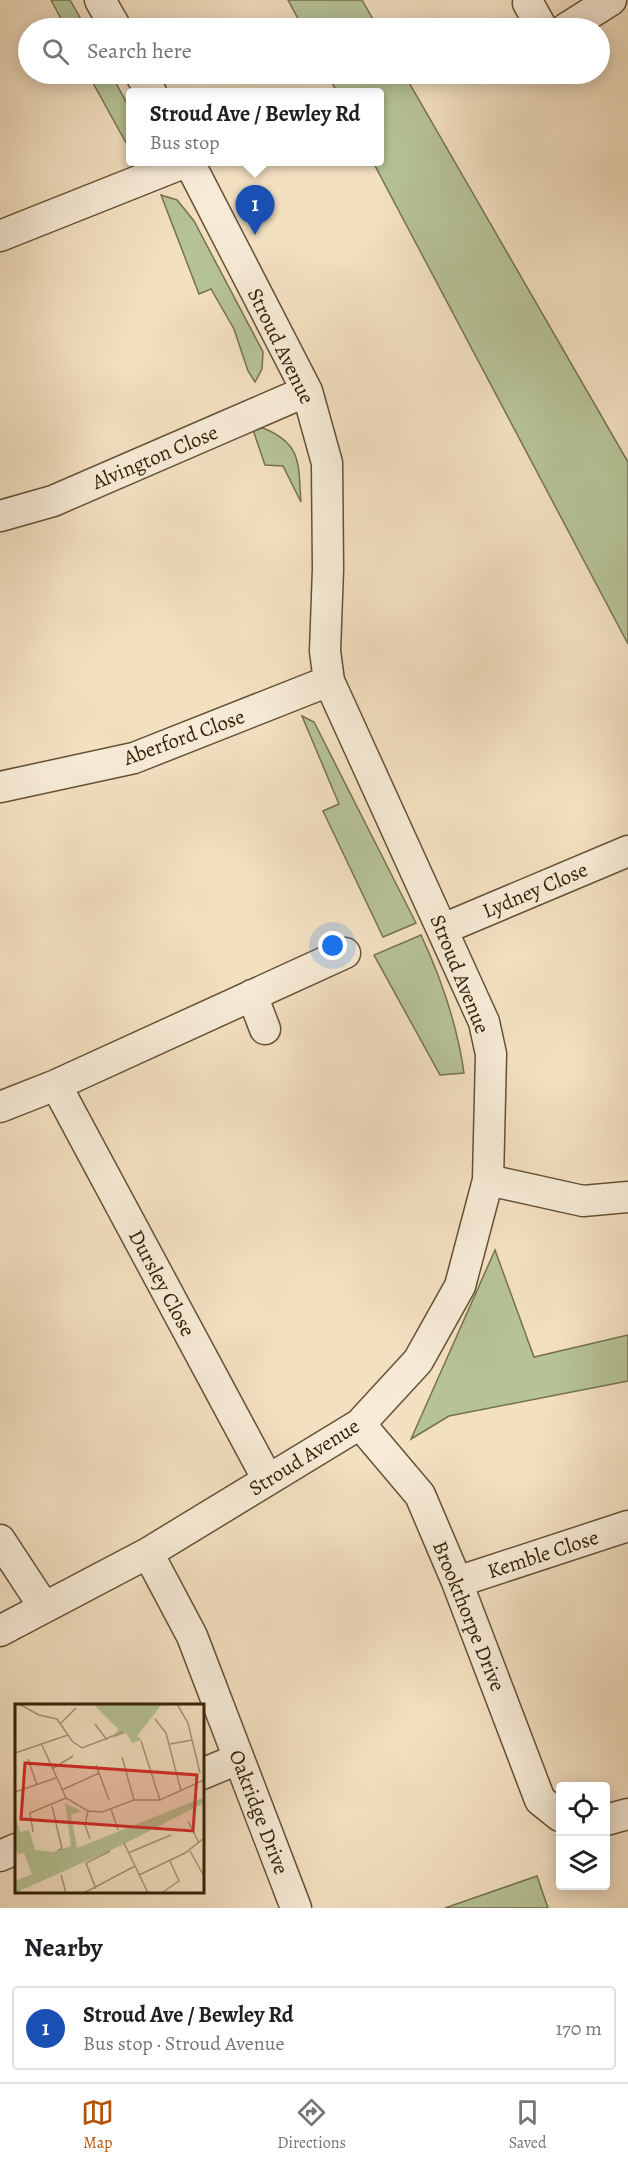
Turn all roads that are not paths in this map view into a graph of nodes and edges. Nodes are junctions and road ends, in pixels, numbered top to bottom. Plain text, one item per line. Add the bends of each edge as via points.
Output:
1 (100, 0) edge
2 (611, 0) edge
3 (528, 3) dead end
4 (110, 18) edge
5 (536, 18) edge
6 (583, 18) edge
7 (177, 166) edge
8 (189, 166) edge
9 (0, 236) edge
10 (307, 391) junction
11 (0, 516) edge
12 (329, 681) junction
13 (0, 787) edge
14 (628, 851) edge
15 (443, 929) junction
16 (345, 953) dead end
17 (252, 995) junction
18 (265, 1029) dead end
19 (56, 1085) junction
20 (0, 1107) edge
21 (488, 1180) junction
22 (628, 1197) edge
23 (360, 1424) junction
24 (268, 1480) junction
25 (628, 1526) edge
26 (0, 1540) edge
27 (148, 1553) junction
28 (457, 1582) junction
29 (44, 1608) junction
30 (0, 1631) edge
31 (238, 1759) junction
32 (204, 1773) edge
33 (556, 1812) edge
34 (628, 1814) edge
35 (610, 1819) edge
36 (15, 1849) edge
37 (0, 1856) edge
38 (296, 1908) edge

1 - 4 street
2 - 6 street
3 - 5 street
7 - 9 street
8 - 10 street, Stroud Avenue
10 - 11 street, Alvington Close via 53,501
10 - 12 street, Stroud Avenue via 327,463 325,651
12 - 13 street, Aberford Close via 134,758
12 - 15 street, Stroud Avenue
14 - 15 street, Lydney Close
15 - 21 street, Stroud Avenue via 484,1022 491,1054
16 - 17 street
17 - 18 street
17 - 19 street
19 - 20 street
19 - 24 street, Dursley Close
21 - 22 street via 583,1201
21 - 23 street, Stroud Avenue via 459,1286 418,1361
23 - 24 street, Stroud Avenue
23 - 28 street, Brookthorpe Drive via 420,1495
24 - 27 street, Stroud Avenue
25 - 28 street, Kemble Close
26 - 29 street
27 - 29 street, Stroud Avenue
27 - 31 street, Oakridge Drive via 192,1636
28 - 33 street, Brookthorpe Drive via 540,1800
29 - 30 street, Stroud Avenue
31 - 32 street
31 - 38 street, Oakridge Drive
34 - 35 street
36 - 37 street

